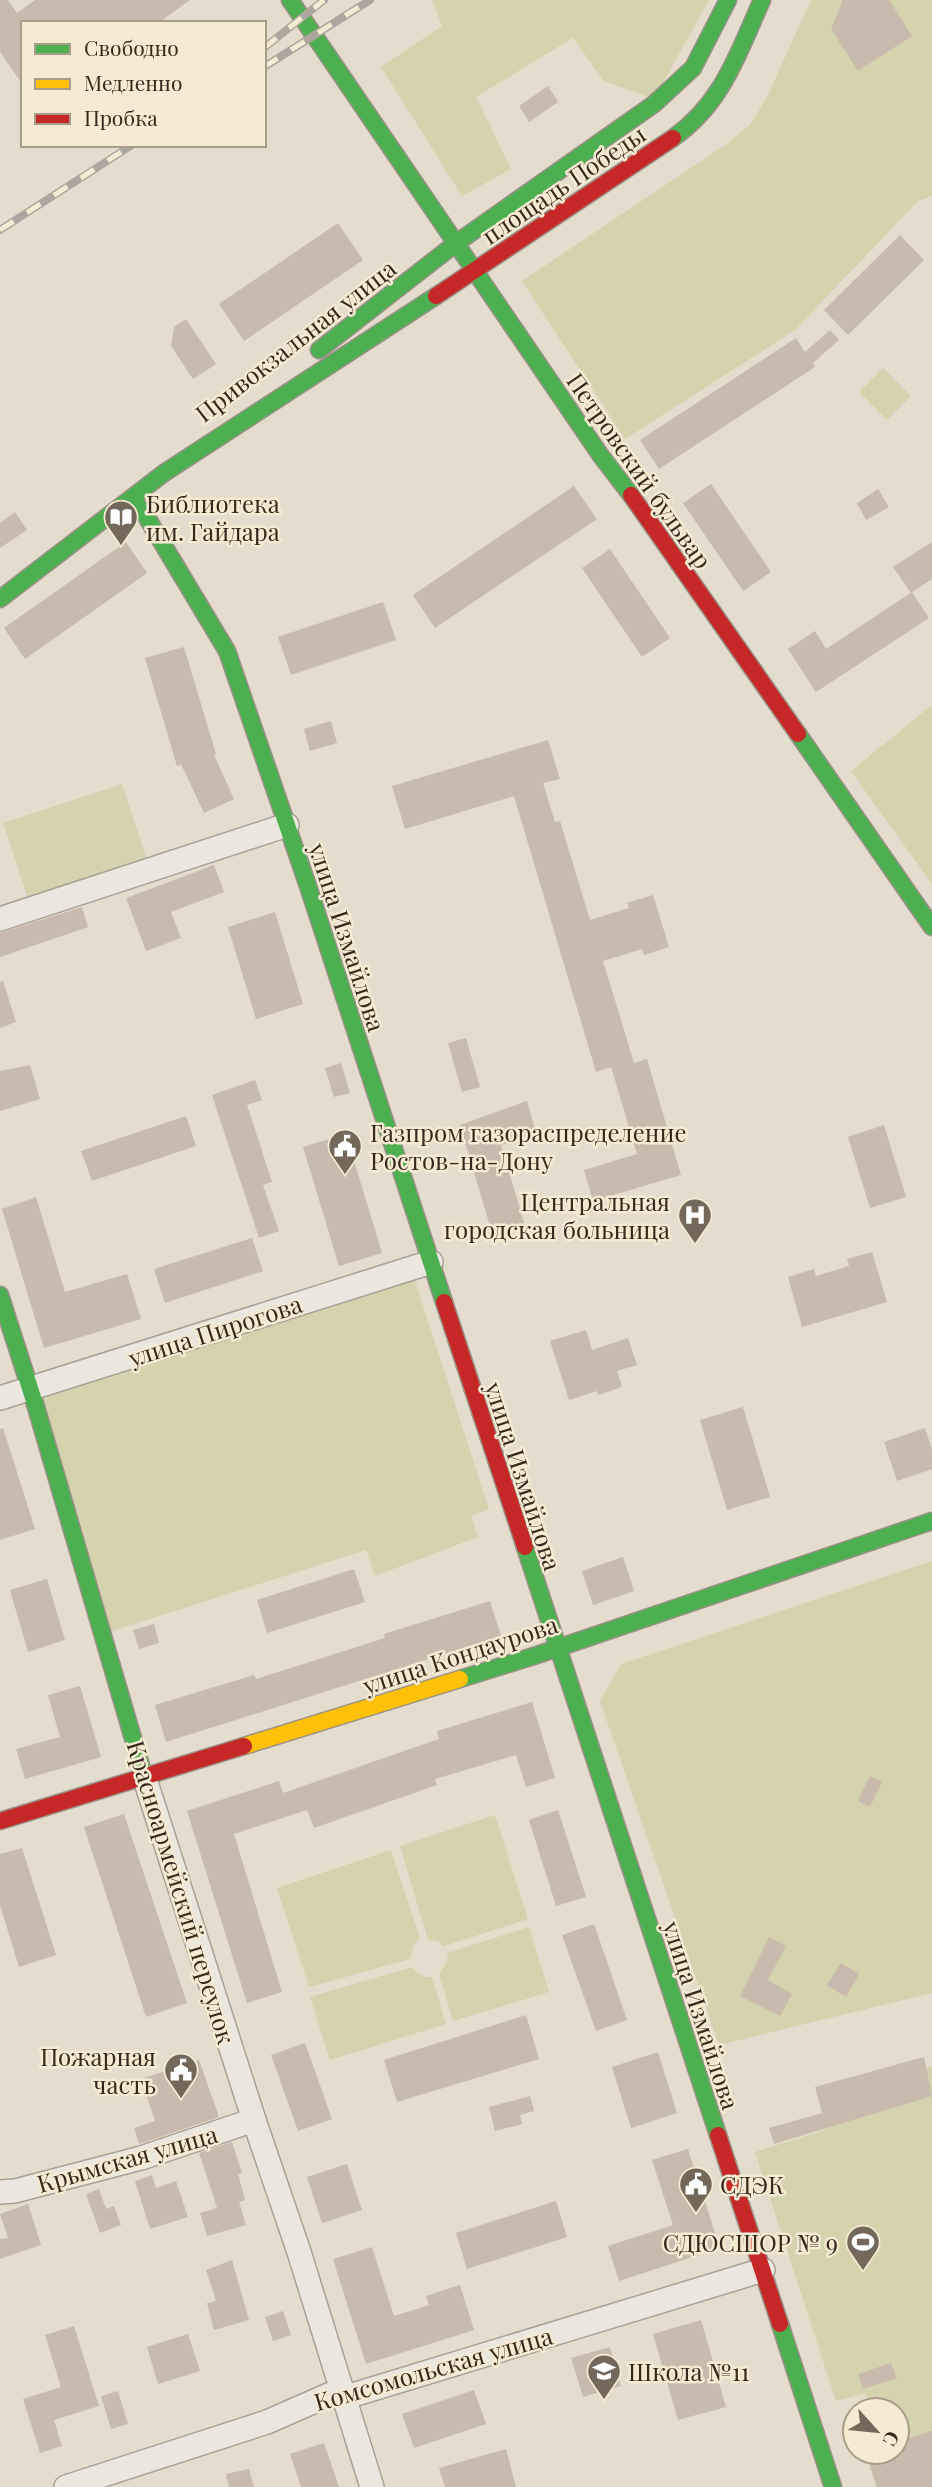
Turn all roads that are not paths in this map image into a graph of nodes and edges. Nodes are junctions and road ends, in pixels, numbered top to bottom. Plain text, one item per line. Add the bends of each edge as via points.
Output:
1 (290, 0) edge
2 (728, 0) edge
3 (762, 0) edge
4 (668, 118) junction
5 (455, 244) junction
6 (474, 272) junction
7 (164, 473) junction
8 (132, 498) junction
9 (0, 599) edge
10 (287, 825) junction
11 (0, 919) edge
12 (932, 927) edge
13 (431, 1262) junction
14 (0, 1295) edge
15 (30, 1389) junction
16 (0, 1398) edge
17 (932, 1521) edge
18 (556, 1648) junction
19 (144, 1776) junction
20 (0, 1821) edge
21 (254, 2120) junction
22 (0, 2192) edge
23 (763, 2270) junction
24 (343, 2398) junction
25 (66, 2487) edge
26 (372, 2487) edge
27 (833, 2487) edge

1 - 5 street, Петровский бульвар
2 - 4 street, площадь Победы
3 - 4 street, площадь Победы via 725,84 706,110
4 - 5 street, площадь Победы via 620,126
4 - 6 street, площадь Победы
5 - 6 street, Петровский бульвар
5 - 7 street, Привокзальная улица
6 - 7 street, Привокзальная улица
6 - 12 street, Петровский бульвар
7 - 8 street, Привокзальная улица
8 - 9 street, Привокзальная улица
8 - 10 street, улица Измайлова via 228,651
10 - 11 street
10 - 13 street, улица Измайлова
13 - 15 street, улица Пирогова
13 - 18 street, улица Измайлова
14 - 15 street, Красноармейский переулок
15 - 16 street, улица Пирогова
15 - 19 street, Красноармейский переулок
17 - 18 street, улица Кондаурова
18 - 19 street, улица Кондаурова
18 - 23 street, улица Измайлова
19 - 20 street, улица Кондаурова
19 - 21 street, Красноармейский переулок
21 - 22 street, Крымская улица via 141,2158
21 - 24 street, Красноармейский переулок
23 - 24 street, Комсомольская улица
23 - 27 street, улица Измайлова
24 - 25 street, Комсомольская улица via 331,2394 267,2423
24 - 26 street, Красноармейский переулок

